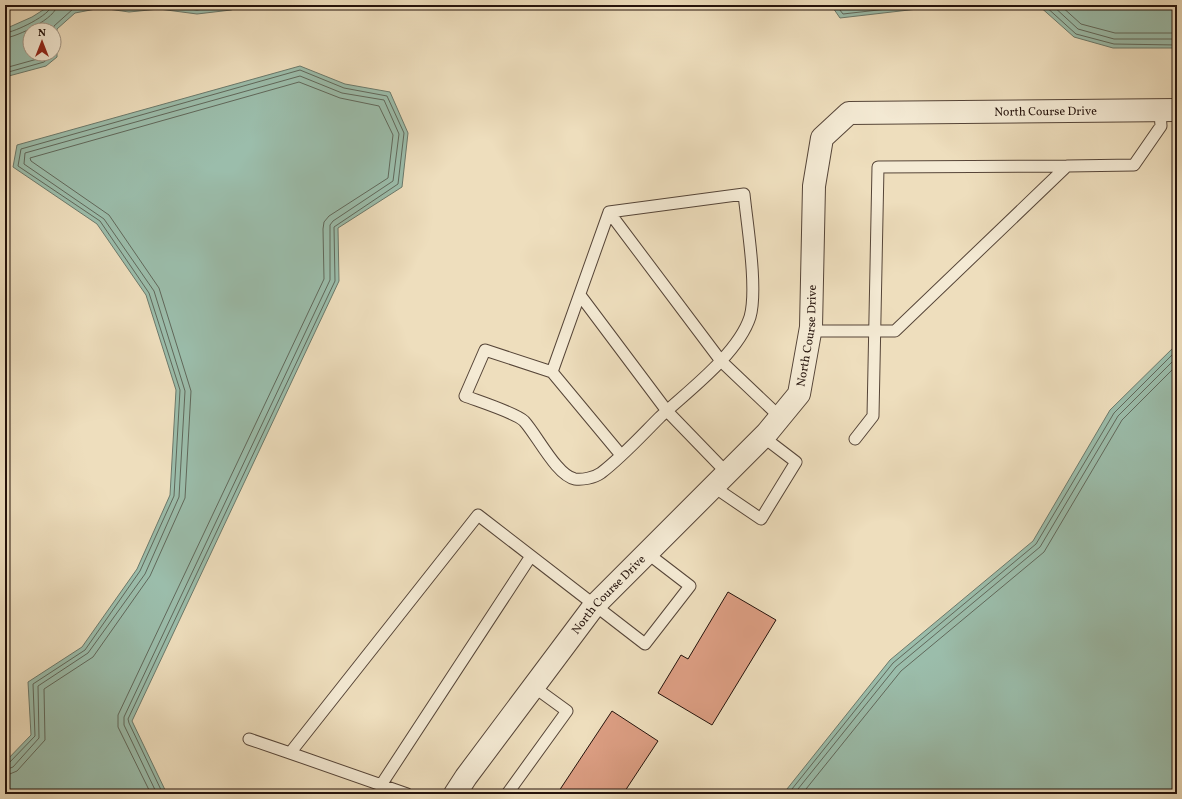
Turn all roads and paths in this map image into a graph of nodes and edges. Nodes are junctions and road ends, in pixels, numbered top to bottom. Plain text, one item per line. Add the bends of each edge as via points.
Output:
1 (1169, 111) edge
2 (1067, 166) junction
3 (609, 212) junction
4 (580, 295) junction
5 (810, 332) junction
6 (875, 332) junction
7 (721, 361) junction
8 (552, 372) junction
9 (667, 411) junction
10 (780, 418) junction
11 (762, 436) junction
12 (855, 440) dead end
13 (621, 455) junction
14 (720, 480) junction
15 (647, 553) junction
16 (531, 556) junction
17 (594, 606) junction
18 (534, 687) junction
19 (249, 739) dead end
20 (290, 753) junction
21 (381, 785) junction
22 (461, 792) edge
23 (407, 794) edge
24 (507, 794) edge

1 - 2 lane via 1134,165
1 - 5 street, North Course Drive via 849,113 822,138 814,186
2 - 6 lane via 895,332
2 - 6 lane via 878,167
3 - 4 lane
3 - 7 lane
3 - 7 lane via 744,194 752,278 750,316 743,332
4 - 8 lane
4 - 9 lane
5 - 6 lane
5 - 10 street, North Course Drive via 799,394
6 - 12 lane via 873,416
7 - 9 lane
7 - 10 lane
8 - 13 lane
8 - 13 lane via 485,350 465,396 522,419 562,473 574,479 587,479 599,474
9 - 13 lane
9 - 14 lane
10 - 11 street, North Course Drive
11 - 14 street, North Course Drive
11 - 14 lane via 796,462 761,519
14 - 15 street, North Course Drive
15 - 17 street, North Course Drive
15 - 17 lane via 690,586 645,644
16 - 17 lane
16 - 20 lane via 478,515
16 - 21 lane
17 - 18 street, North Course Drive
18 - 22 street, North Course Drive
18 - 24 lane via 566,710
19 - 20 lane
20 - 21 lane
21 - 23 lane

